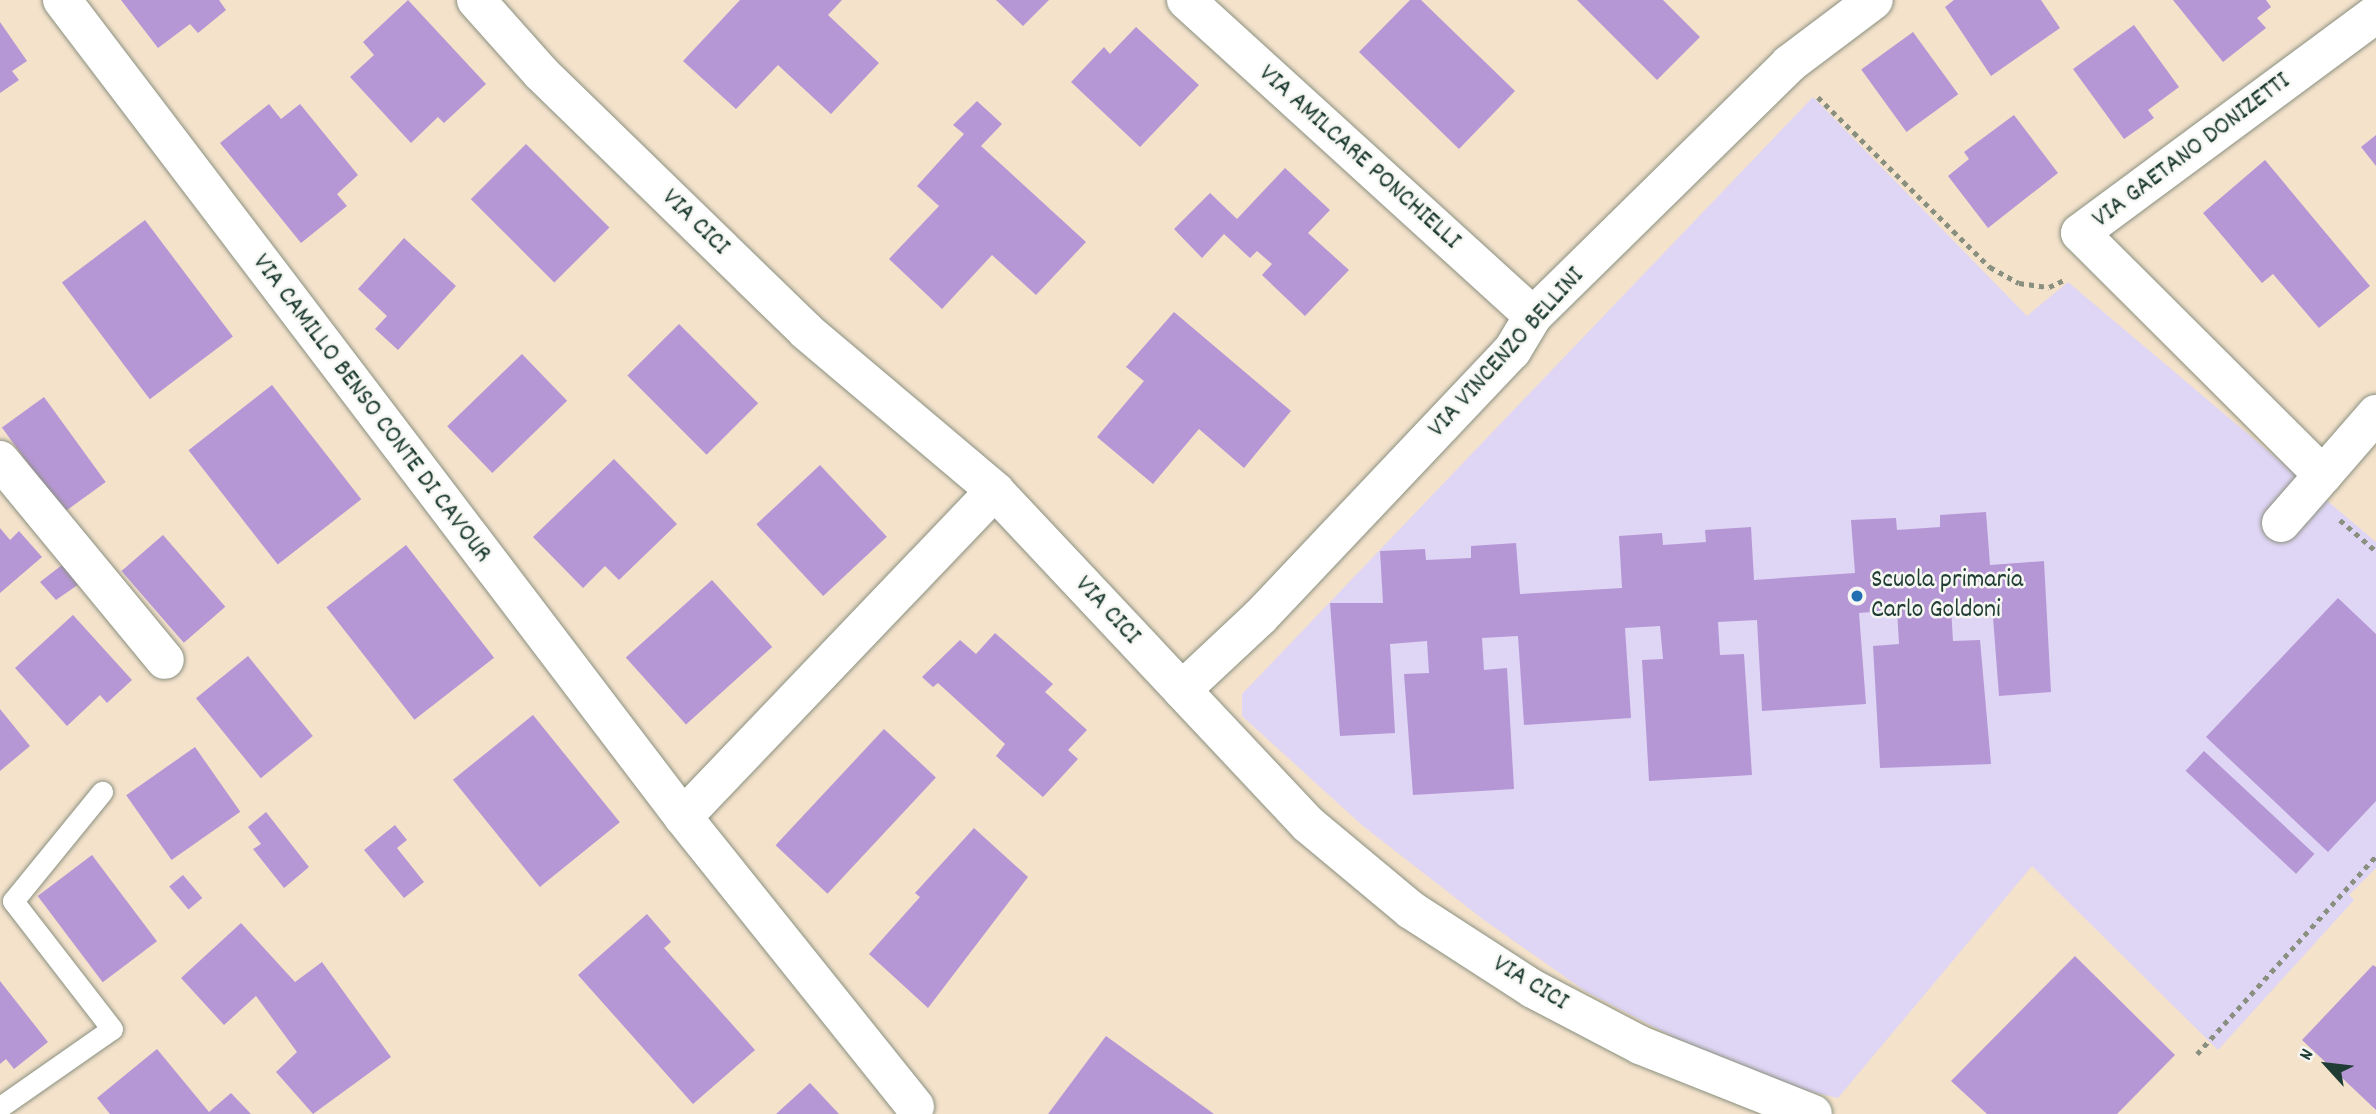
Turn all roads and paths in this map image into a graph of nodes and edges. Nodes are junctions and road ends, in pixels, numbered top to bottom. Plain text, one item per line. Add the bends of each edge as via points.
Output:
1 (62, 0) edge
2 (477, 0) edge
3 (1186, 0) edge
4 (1874, 0) edge
5 (2376, 14) edge
6 (1789, 64) junction
7 (2099, 252) junction
8 (1533, 316) junction
9 (2376, 414) edge
10 (0, 460) edge
11 (2323, 475) junction
12 (995, 491) junction
13 (2281, 523) dead end
14 (165, 660) dead end
15 (1182, 690) junction
16 (102, 792) dead end
17 (683, 817) junction
18 (2376, 856) edge
19 (2197, 1054) dead end
20 (0, 1107) edge
21 (915, 1107) dead end
22 (1813, 1114) edge

1 - 17 street, VIA CAMILLO BENSO CONTE DI CAVOUR
2 - 12 street, VIA CICI via 541,73 806,331
3 - 8 street, VIA AMILCARE PONCHIELLI
4 - 6 street, VIA VINCENZO BELLINI
5 - 7 street, VIA GAETANO DONIZETTI via 2080,233
6 - 7 path via 1990,267 2019,283 2049,287 2077,273
6 - 8 street, VIA VINCENZO BELLINI
7 - 11 street, VIA GAETANO DONIZETTI
8 - 15 street, VIA VINCENZO BELLINI via 1512,351 1261,617
9 - 11 street
10 - 14 street
11 - 13 street
12 - 15 street, VIA CICI
12 - 17 street
15 - 22 street, VIA CICI via 1309,825 1411,910 1533,989 1640,1045
16 - 20 lane via 13,901 113,1029
17 - 21 street, VIA CAMILLO BENSO CONTE DI CAVOUR
18 - 19 path

